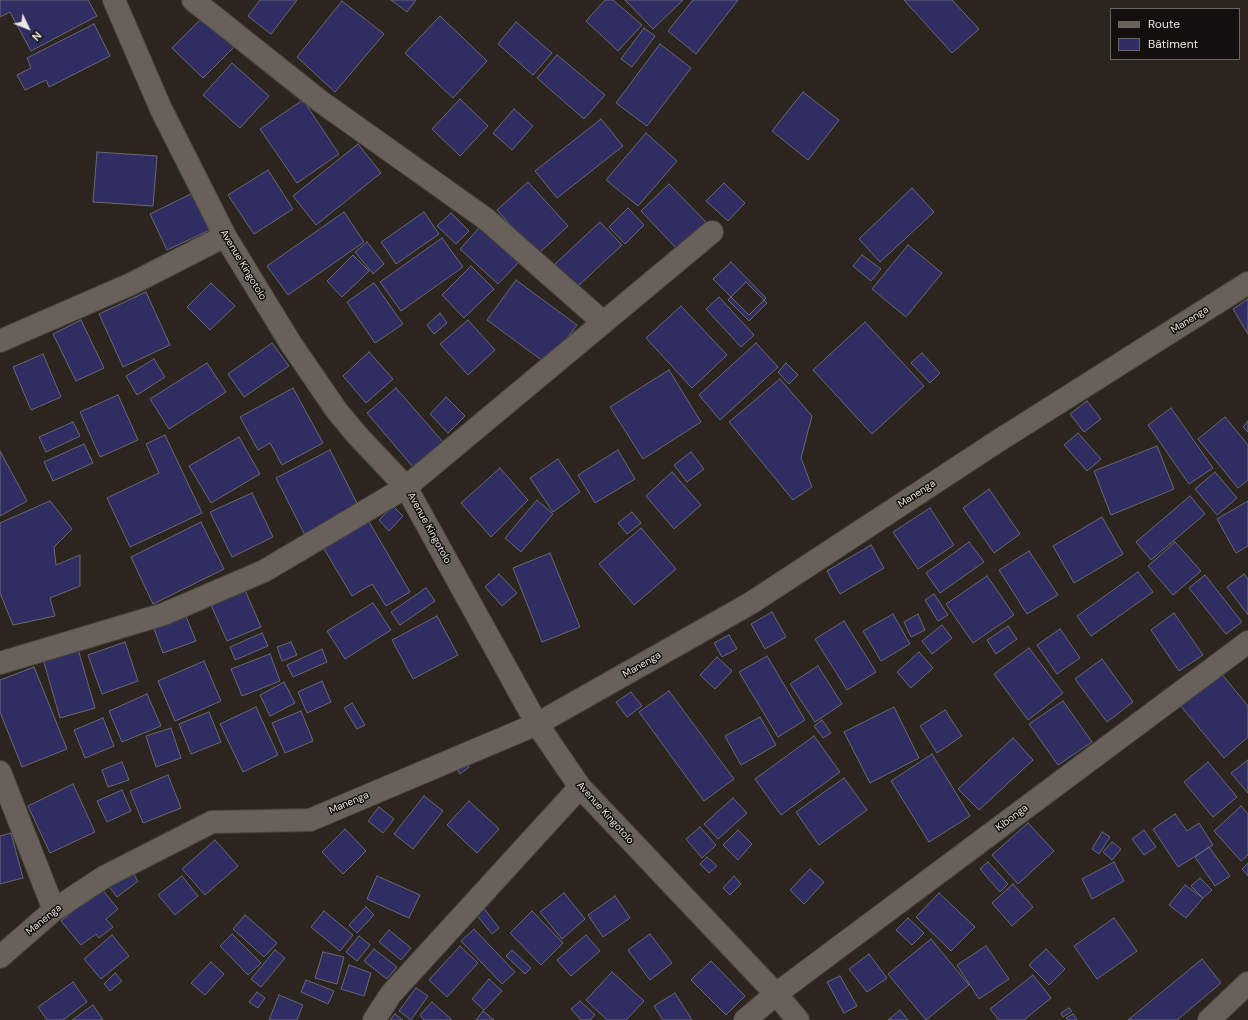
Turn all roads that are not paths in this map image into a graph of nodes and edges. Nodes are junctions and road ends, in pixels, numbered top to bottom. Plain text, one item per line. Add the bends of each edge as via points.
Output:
1 (114, 0) edge
2 (193, 0) edge
3 (712, 232) dead end
4 (225, 236) junction
5 (1248, 283) edge
6 (603, 322) junction
7 (0, 341) edge
8 (406, 487) junction
9 (1248, 642) edge
10 (0, 663) edge
11 (537, 724) junction
12 (0, 772) edge
13 (580, 787) junction
14 (54, 910) junction
15 (0, 957) edge
16 (1248, 984) edge
17 (776, 994) junction
18 (374, 1020) edge
19 (745, 1020) edge
20 (798, 1020) edge
21 (1209, 1020) edge

1 - 4 street, Avenue Kingotolo via 161,109
2 - 6 street via 320,101 486,219
3 - 6 street
4 - 7 street via 131,284
4 - 8 street, Avenue Kingotolo via 291,344 337,411
5 - 11 street, Manenga via 1004,437 751,603
6 - 8 street
8 - 10 street via 264,571 164,614
8 - 11 street, Avenue Kingotolo
9 - 17 street, Kibonga
11 - 13 street, Avenue Kingotolo
11 - 14 street, Manenga via 310,820 212,822 104,877
12 - 14 street
13 - 17 street, Avenue Kingotolo
13 - 18 street via 391,994
14 - 15 street, Manenga
16 - 21 street
17 - 19 street, Kibonga
17 - 20 street, Avenue Kingotolo

